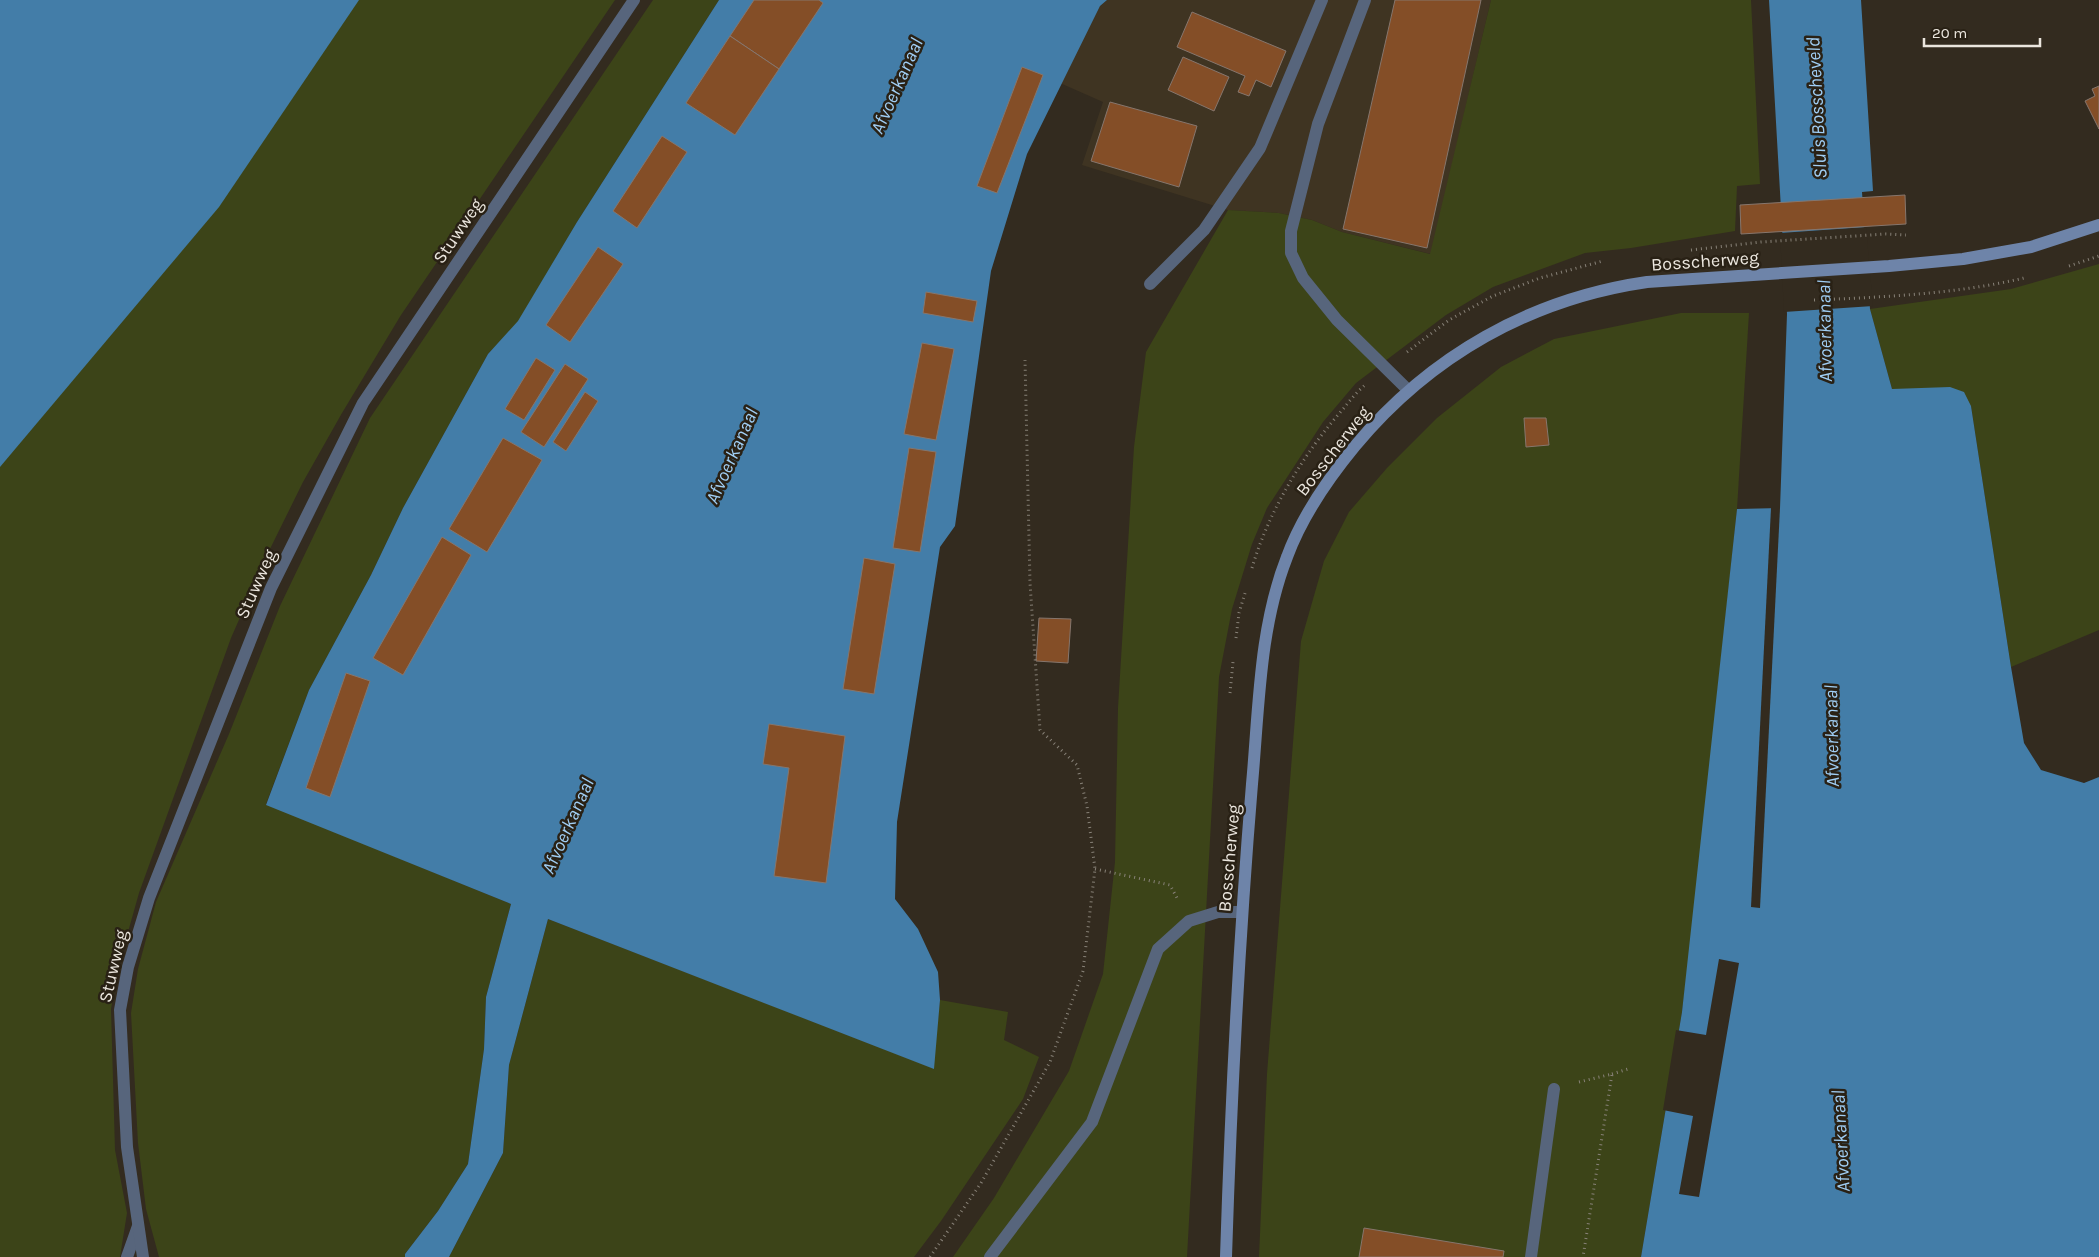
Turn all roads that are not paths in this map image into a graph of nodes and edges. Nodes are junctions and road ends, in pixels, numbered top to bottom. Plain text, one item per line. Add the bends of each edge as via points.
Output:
1 (634, 0) edge
2 (1322, 0) edge
3 (1365, 0) edge
4 (2099, 224) edge
5 (1150, 284) dead end
6 (1408, 390) junction
7 (1242, 912) junction
8 (1554, 1088) road end
9 (138, 1226) junction
10 (127, 1257) edge
11 (144, 1257) edge
12 (990, 1257) edge
13 (1226, 1257) edge
14 (1531, 1257) edge

1 - 9 street, Stuwweg via 363,403 271,588 149,898 128,967 120,1010 127,1147
2 - 5 street via 1260,148 1204,230
3 - 6 street via 1318,124 1291,231 1292,253 1303,278 1331,313
4 - 6 street, Bosscherweg via 2050,242 2004,253 1889,266 1620,286 1562,302 1506,324 1444,362
6 - 7 street, Bosscherweg via 1374,424 1319,493 1287,555 1276,587 1264,646
7 - 12 street via 1218,912 1189,921 1158,949 1092,1122
7 - 13 street, Bosscherweg
8 - 14 street
9 - 10 street
9 - 11 street, Stuwweg

